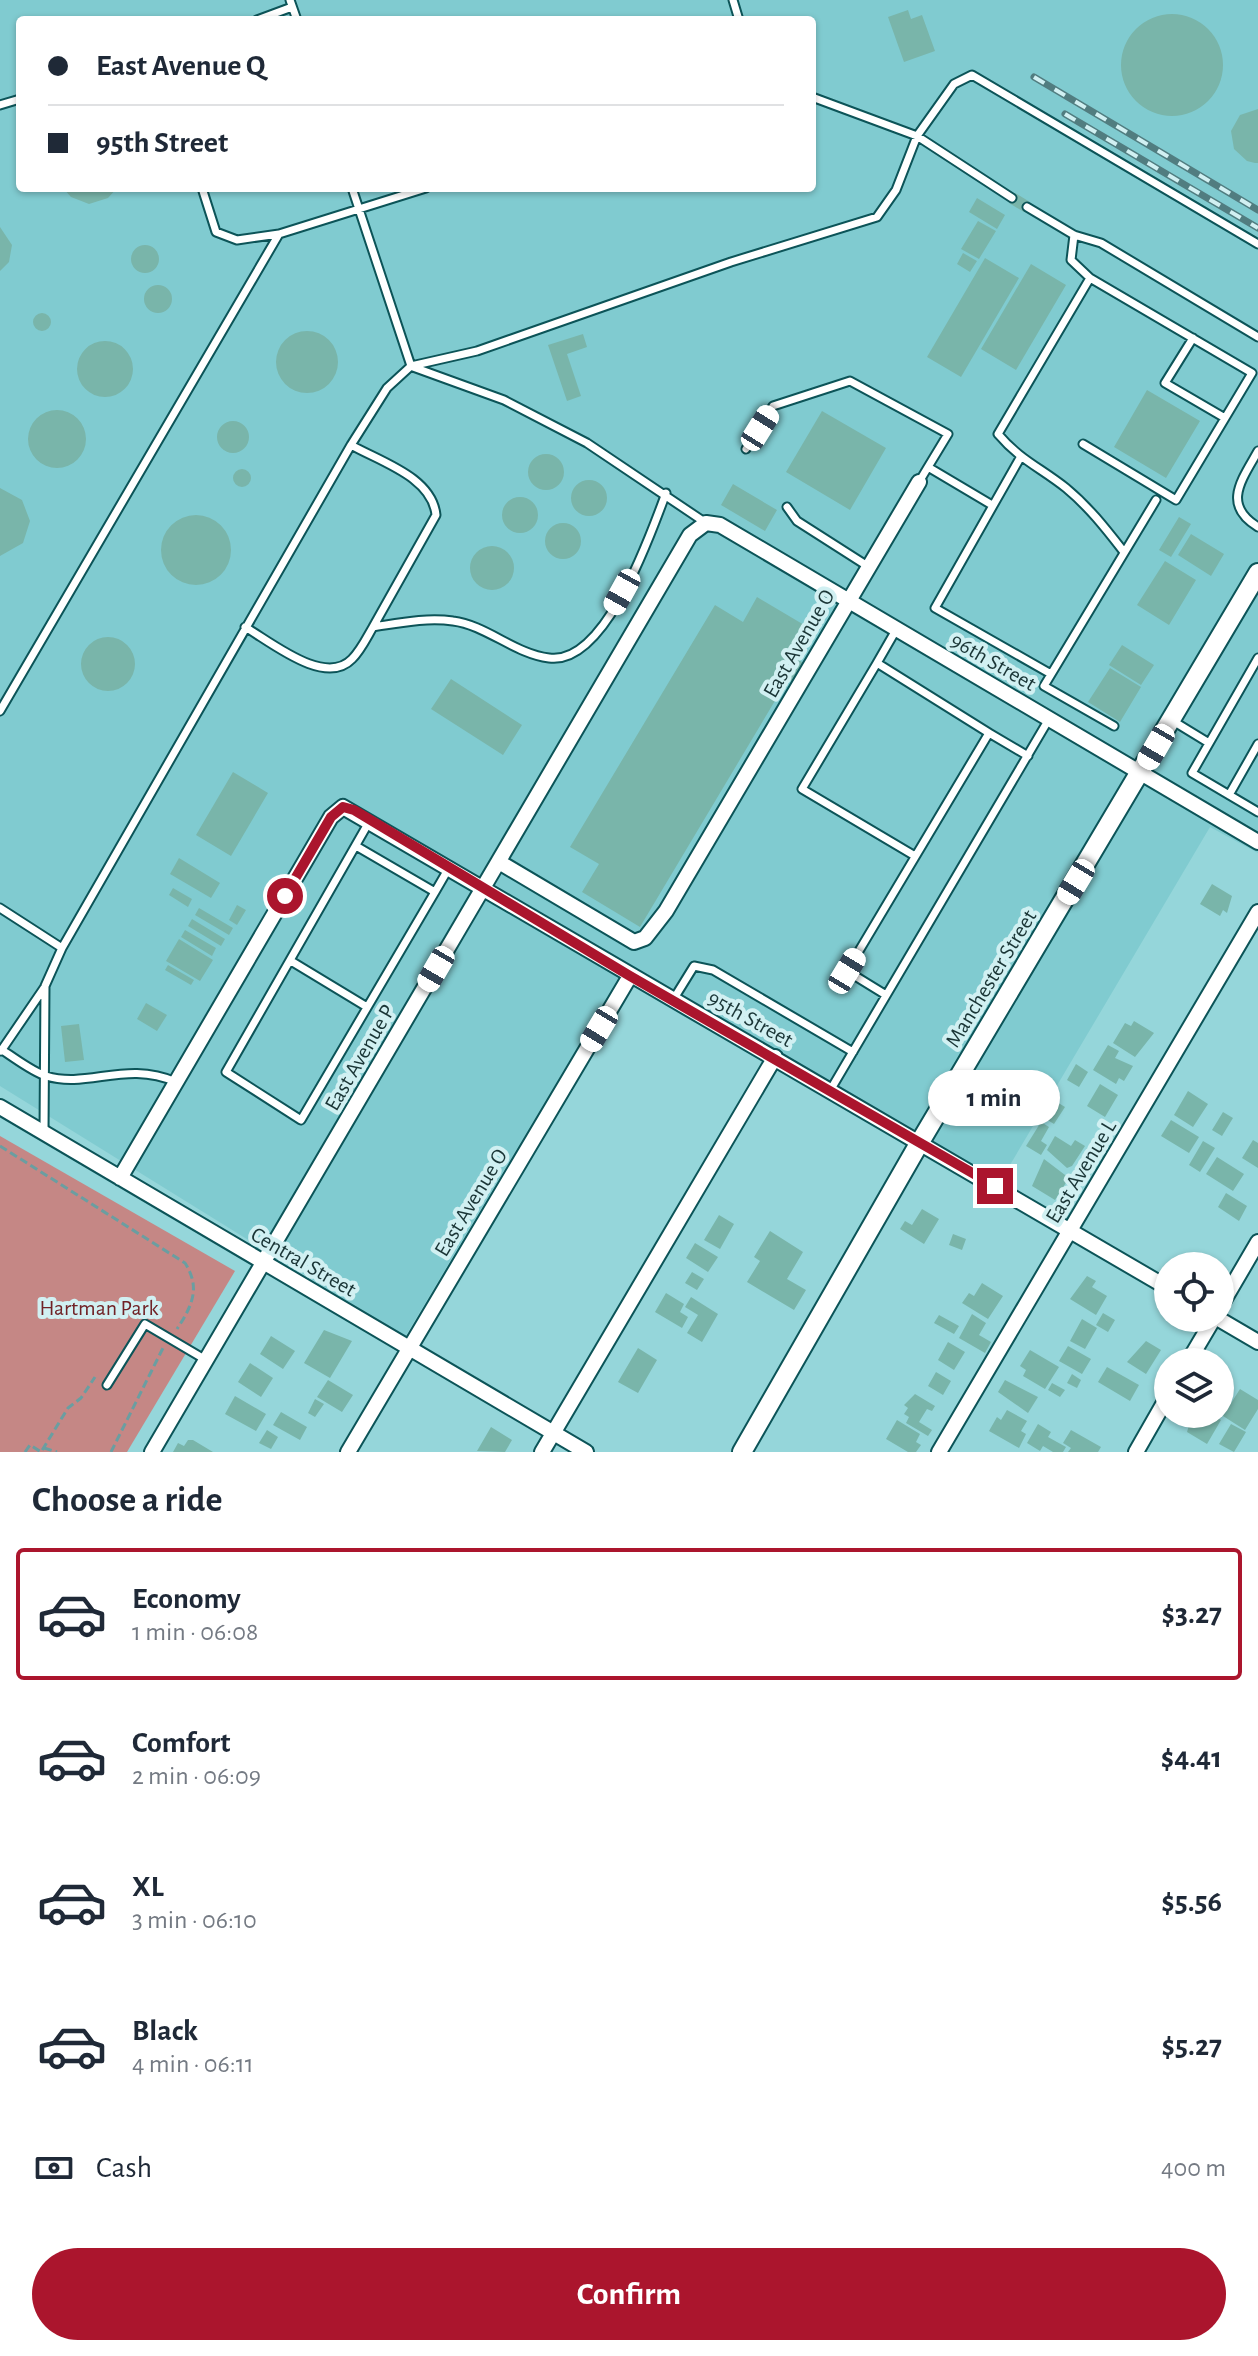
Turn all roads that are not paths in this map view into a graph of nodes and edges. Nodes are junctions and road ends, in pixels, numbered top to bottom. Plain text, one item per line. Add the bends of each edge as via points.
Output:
1 (291, 4) edge
2 (266, 16) edge
3 (816, 98) edge
4 (917, 136) junction
5 (203, 192) edge
6 (353, 192) edge
7 (414, 192) edge
8 (1012, 198) dead end
9 (1027, 207) dead end
10 (359, 210) junction
11 (279, 234) junction
12 (1074, 235) junction
13 (1258, 244) edge
14 (1090, 278) junction
15 (1258, 337) edge
16 (1193, 338) junction
17 (411, 366) junction
18 (1225, 418) junction
19 (1083, 444) dead end
20 (351, 445) junction
21 (746, 449) dead end
22 (1258, 451) edge
23 (1020, 458) junction
24 (928, 467) junction
25 (919, 482) joint
26 (666, 493) junction
27 (1156, 500) dead end
28 (992, 505) junction
29 (787, 507) dead end
30 (706, 523) junction
31 (1258, 527) edge
32 (1124, 552) junction
33 (869, 567) junction
34 (1258, 573) edge
35 (848, 602) junction
36 (245, 627) junction
37 (373, 627) junction
38 (896, 630) junction
39 (1258, 658) edge
40 (877, 663) junction
41 (1051, 674) junction
42 (0, 711) edge
43 (1049, 719) junction
44 (1172, 720) junction
45 (1114, 726) dead end
46 (989, 733) junction
47 (1209, 743) junction
48 (1258, 744) edge
49 (1028, 756) junction
50 (1141, 773) junction
51 (1229, 795) junction
52 (1258, 812) edge
53 (370, 820) junction
54 (1258, 842) edge
55 (356, 846) junction
56 (915, 856) junction
57 (499, 862) junction
58 (450, 866) junction
59 (484, 886) junction
60 (435, 892) junction
61 (0, 908) edge
62 (1258, 912) edge
63 (606, 925) junction
64 (62, 948) junction
65 (590, 950) junction
66 (291, 961) junction
67 (630, 976) junction
68 (45, 986) junction
69 (886, 995) junction
70 (673, 1000) junction
71 (367, 1007) junction
72 (1, 1052) edge
73 (853, 1052) junction
74 (775, 1057) junction
75 (45, 1076) junction
76 (176, 1082) junction
77 (831, 1089) junction
78 (0, 1107) edge
79 (44, 1134) junction
80 (920, 1142) junction
81 (120, 1178) junction
82 (1070, 1230) junction
83 (1258, 1242) edge
84 (263, 1264) junction
85 (1154, 1280) edge
86 (1234, 1283) edge
87 (1234, 1328) edge
88 (1258, 1342) edge
89 (409, 1347) junction
90 (206, 1360) junction
91 (107, 1385) dead end
92 (1154, 1420) edge
93 (553, 1433) junction
94 (152, 1452) edge
95 (348, 1452) edge
96 (542, 1452) edge
97 (586, 1452) edge
98 (742, 1452) edge
99 (939, 1452) edge
100 (1136, 1452) edge

1 - 2 lane
3 - 4 lane
4 - 8 lane
4 - 13 lane via 954,84 972,75
4 - 17 lane via 896,190 877,217 477,351
5 - 11 lane via 216,232 237,240
6 - 10 lane
7 - 10 lane
9 - 12 lane
10 - 11 lane
10 - 17 lane
11 - 42 lane
12 - 14 lane via 1071,260
12 - 15 lane via 1101,243
14 - 16 lane
14 - 23 lane via 998,434
16 - 18 lane via 1252,373
16 - 18 lane via 1165,383
17 - 20 lane via 387,388
17 - 26 lane via 504,400 587,443
18 - 19 lane via 1176,500
20 - 36 lane
20 - 37 lane via 423,486 434,498 436,515
21 - 24 lane via 773,406 850,381 948,434
22 - 31 lane via 1238,486 1238,508
23 - 28 lane
23 - 32 lane via 1091,510
24 - 25 lane
24 - 28 lane
25 - 33 street, East Avenue O
26 - 30 lane
26 - 37 lane via 645,548 598,636 576,655 551,659 454,621
27 - 32 lane
28 - 41 lane via 935,608
29 - 33 lane via 797,521
30 - 35 street, 96th Street via 720,525
30 - 57 street, East Avenue P via 690,535
32 - 41 lane
33 - 35 street, East Avenue O
34 - 44 street, Manchester Street
35 - 38 street, 96th Street
35 - 63 street, East Avenue O via 666,911 645,938 634,942
36 - 37 lane via 312,665 334,669 352,660
36 - 64 lane
38 - 40 lane
38 - 43 street, 96th Street
39 - 47 lane
40 - 46 lane
40 - 56 lane via 802,789
41 - 45 lane via 1044,686
43 - 49 lane
43 - 50 street, 96th Street
44 - 47 lane
44 - 50 street, Manchester Street
46 - 49 lane
46 - 56 lane
47 - 51 lane via 1192,773
48 - 51 lane
49 - 69 lane
50 - 54 street, 96th Street
50 - 80 street, Manchester Street
51 - 52 lane
53 - 55 lane
53 - 58 street, 95th Street
53 - 76 street, 95th Street via 343,807 331,817
55 - 60 lane
55 - 66 lane
56 - 69 lane via 847,971
57 - 59 street, East Avenue P
57 - 63 street
58 - 59 street, 95th Street
58 - 60 lane
59 - 65 street, 95th Street
59 - 84 street, East Avenue P
60 - 71 lane
61 - 64 lane
62 - 82 street, East Avenue L
63 - 65 street
64 - 68 lane
65 - 67 street, 95th Street
66 - 71 lane
66 - 71 lane via 226,1072 301,1120
67 - 70 street, 95th Street
67 - 89 street, East Avenue O
68 - 72 lane
68 - 75 lane
69 - 73 lane
70 - 73 lane via 694,966 713,970
70 - 74 street, 95th Street
72 - 75 lane
73 - 77 lane
74 - 77 street, 95th Street
74 - 93 street
75 - 76 lane via 144,1071
75 - 79 lane
76 - 81 street
77 - 80 street, 95th Street
78 - 79 street, Central Street
79 - 81 street, Central Street
80 - 82 street, 95th Street
80 - 98 street, Manchester Street
81 - 84 street, Central Street
82 - 85 street, 95th Street
82 - 99 street, East Avenue L
83 - 86 street
84 - 89 street, Central Street
84 - 90 street, East Avenue P
87 - 88 street
89 - 93 street, Central Street
89 - 95 street, East Avenue O
90 - 91 lane via 145,1324
90 - 94 street, East Avenue P
92 - 100 street
93 - 96 street
93 - 97 street, Central Street

